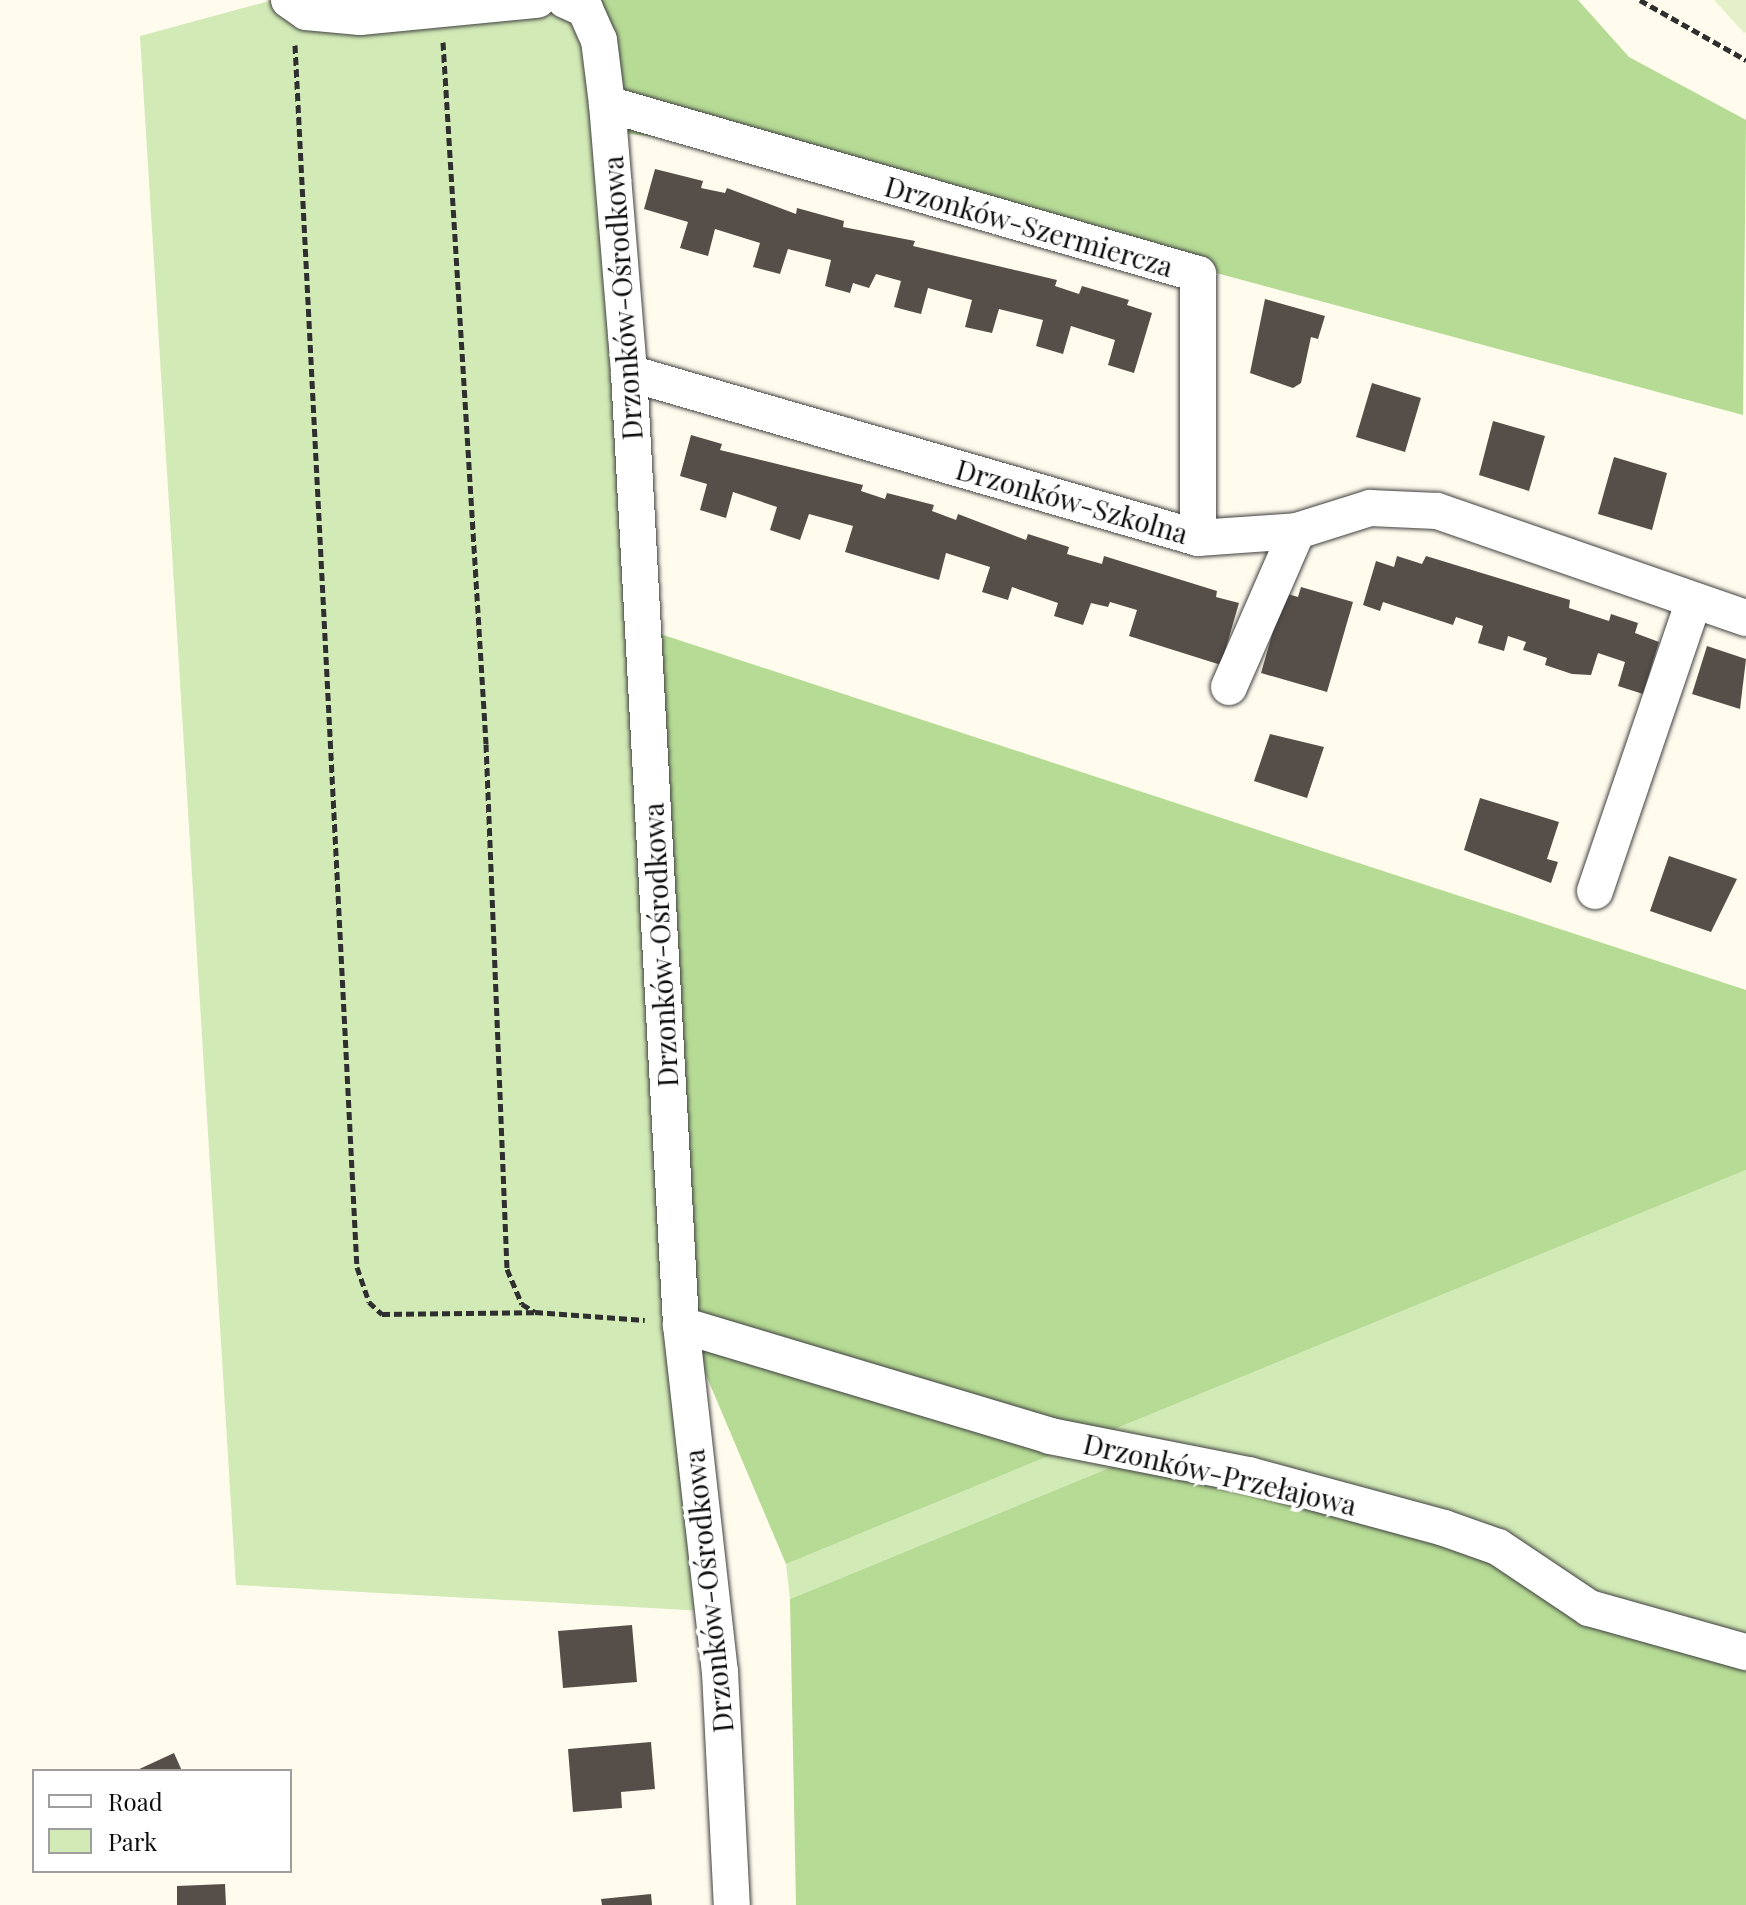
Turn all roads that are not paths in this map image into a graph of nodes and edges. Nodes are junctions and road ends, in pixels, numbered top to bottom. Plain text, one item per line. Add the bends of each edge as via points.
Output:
1 (289, 0) edge
2 (537, 0) edge
3 (565, 0) edge
4 (607, 104) junction
5 (629, 373) junction
6 (1297, 531) junction
7 (1198, 538) junction
8 (1693, 603) junction
9 (1746, 618) edge
10 (1229, 687) dead end
11 (1595, 891) dead end
12 (681, 1325) junction
13 (1746, 1652) edge
14 (732, 1905) edge

1 - 2 street via 306,12 360,17
3 - 4 street, Drzonków-Ośrodkowa via 585,9 599,40
4 - 5 street, Drzonków-Ośrodkowa
4 - 7 street, Drzonków-Szermiercza via 1198,274
5 - 7 street, Drzonków-Szkolna
5 - 12 street, Drzonków-Ośrodkowa
6 - 7 street, Drzonków-Szkolna
6 - 8 street, Drzonków-Szkolna via 1370,508 1437,511
6 - 10 street
8 - 9 street, Drzonków-Szkolna
8 - 11 street
12 - 13 street, Drzonków-Przełajowa via 1050,1436 1249,1475 1444,1528 1498,1547 1589,1608
12 - 14 street, Drzonków-Ośrodkowa via 720,1672

